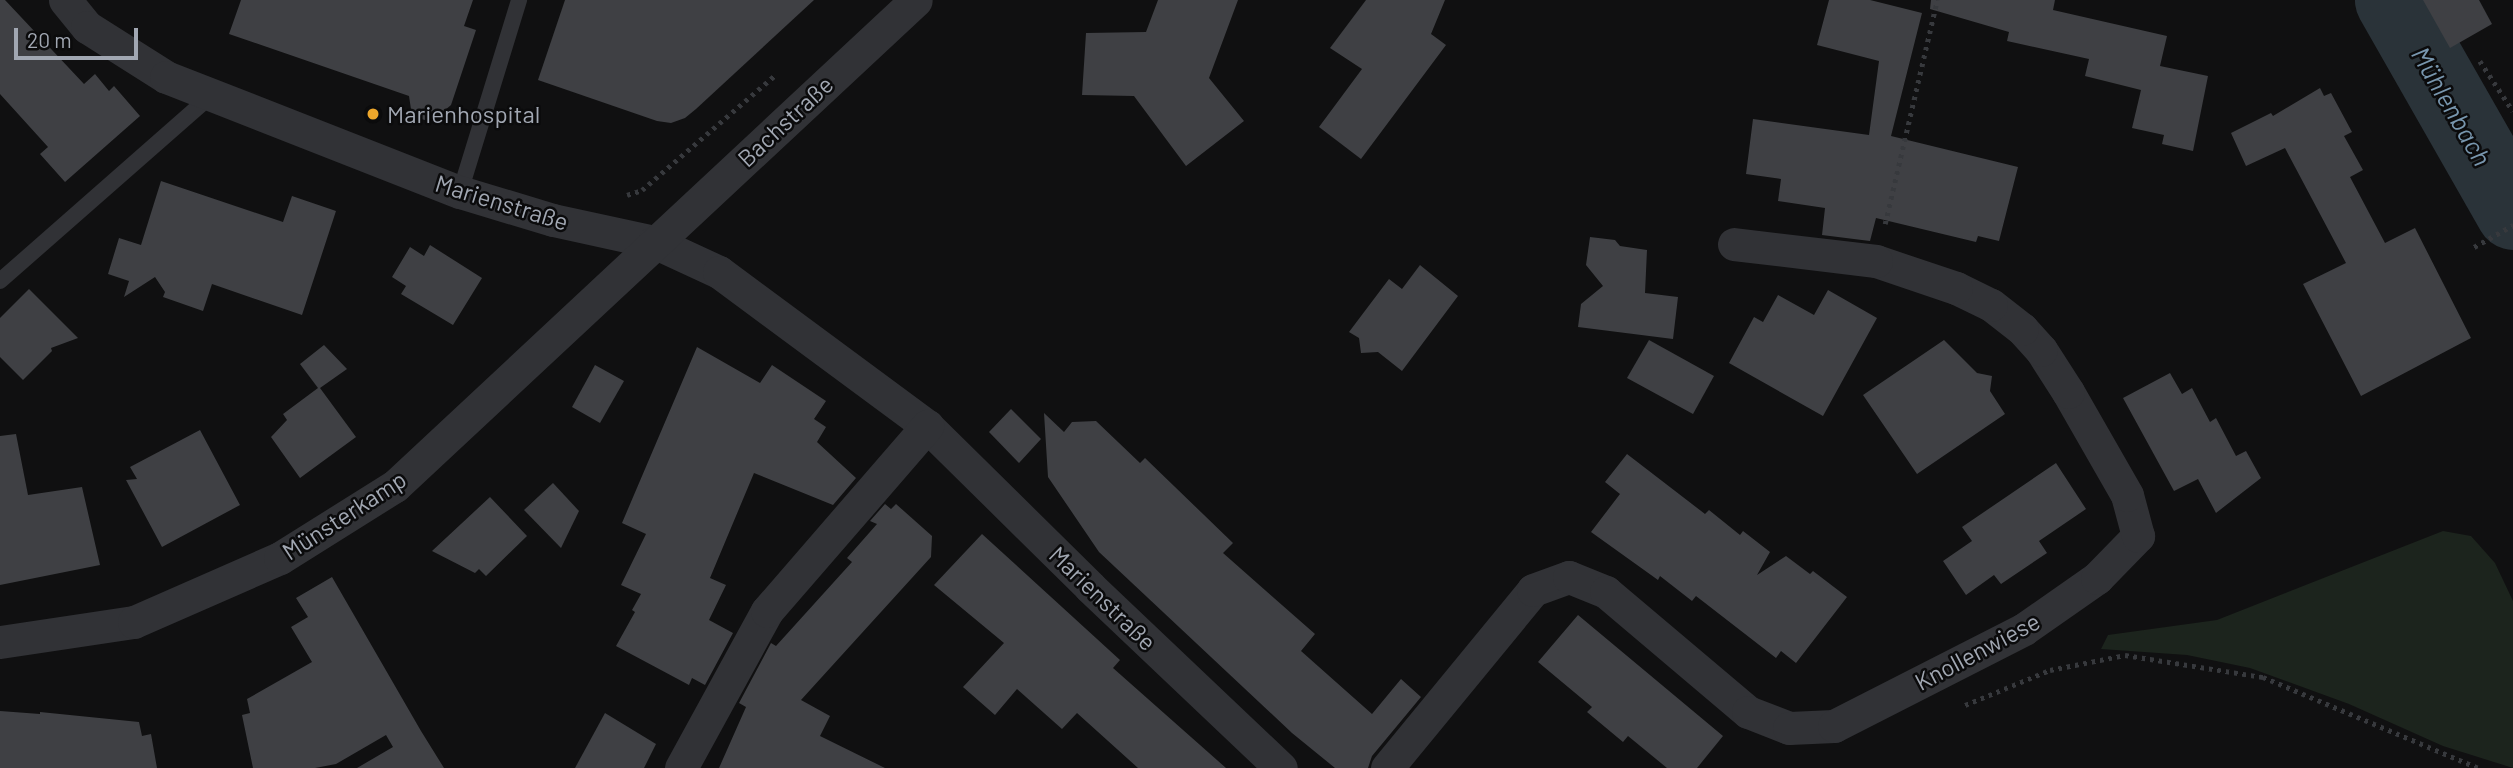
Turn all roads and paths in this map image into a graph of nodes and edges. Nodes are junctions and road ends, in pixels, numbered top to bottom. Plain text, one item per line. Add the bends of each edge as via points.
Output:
1 (65, 0) edge
2 (519, 0) edge
3 (916, 0) edge
4 (1937, 0) edge
5 (2480, 61) dead end
6 (777, 73) dead end
7 (212, 95) junction
8 (2513, 111) edge
9 (460, 192) junction
10 (622, 197) dead end
11 (2513, 225) edge
12 (654, 242) junction
13 (1734, 244) dead end
14 (2474, 247) dead end
15 (1876, 261) junction
16 (0, 281) edge
17 (928, 426) junction
18 (0, 642) edge
19 (1962, 707) dead end
20 (681, 768) edge
21 (1281, 768) edge
22 (1387, 768) edge
23 (2478, 768) edge

1 - 7 street, Marienstraße via 87,27 166,77
2 - 9 lane
3 - 12 street, Bachstraße
4 - 15 path
5 - 8 path
6 - 10 path via 642,190
7 - 9 street, Marienstraße
7 - 16 lane
9 - 12 street, Marienstraße via 553,220
11 - 14 path
12 - 17 street, Marienstraße via 719,272
12 - 18 street, Münsterkamp via 395,486 280,558 134,622
13 - 15 street, Knollenwiese
15 - 22 street, Knollenwiese via 1991,305 2041,350 2127,495 2138,536 2122,553 2097,578 2024,629 1834,726 1789,728 1748,712 1606,592 1569,577 1533,590
17 - 20 street via 766,611
17 - 21 street, Marienstraße
19 - 23 path via 2050,670 2125,655 2263,677

